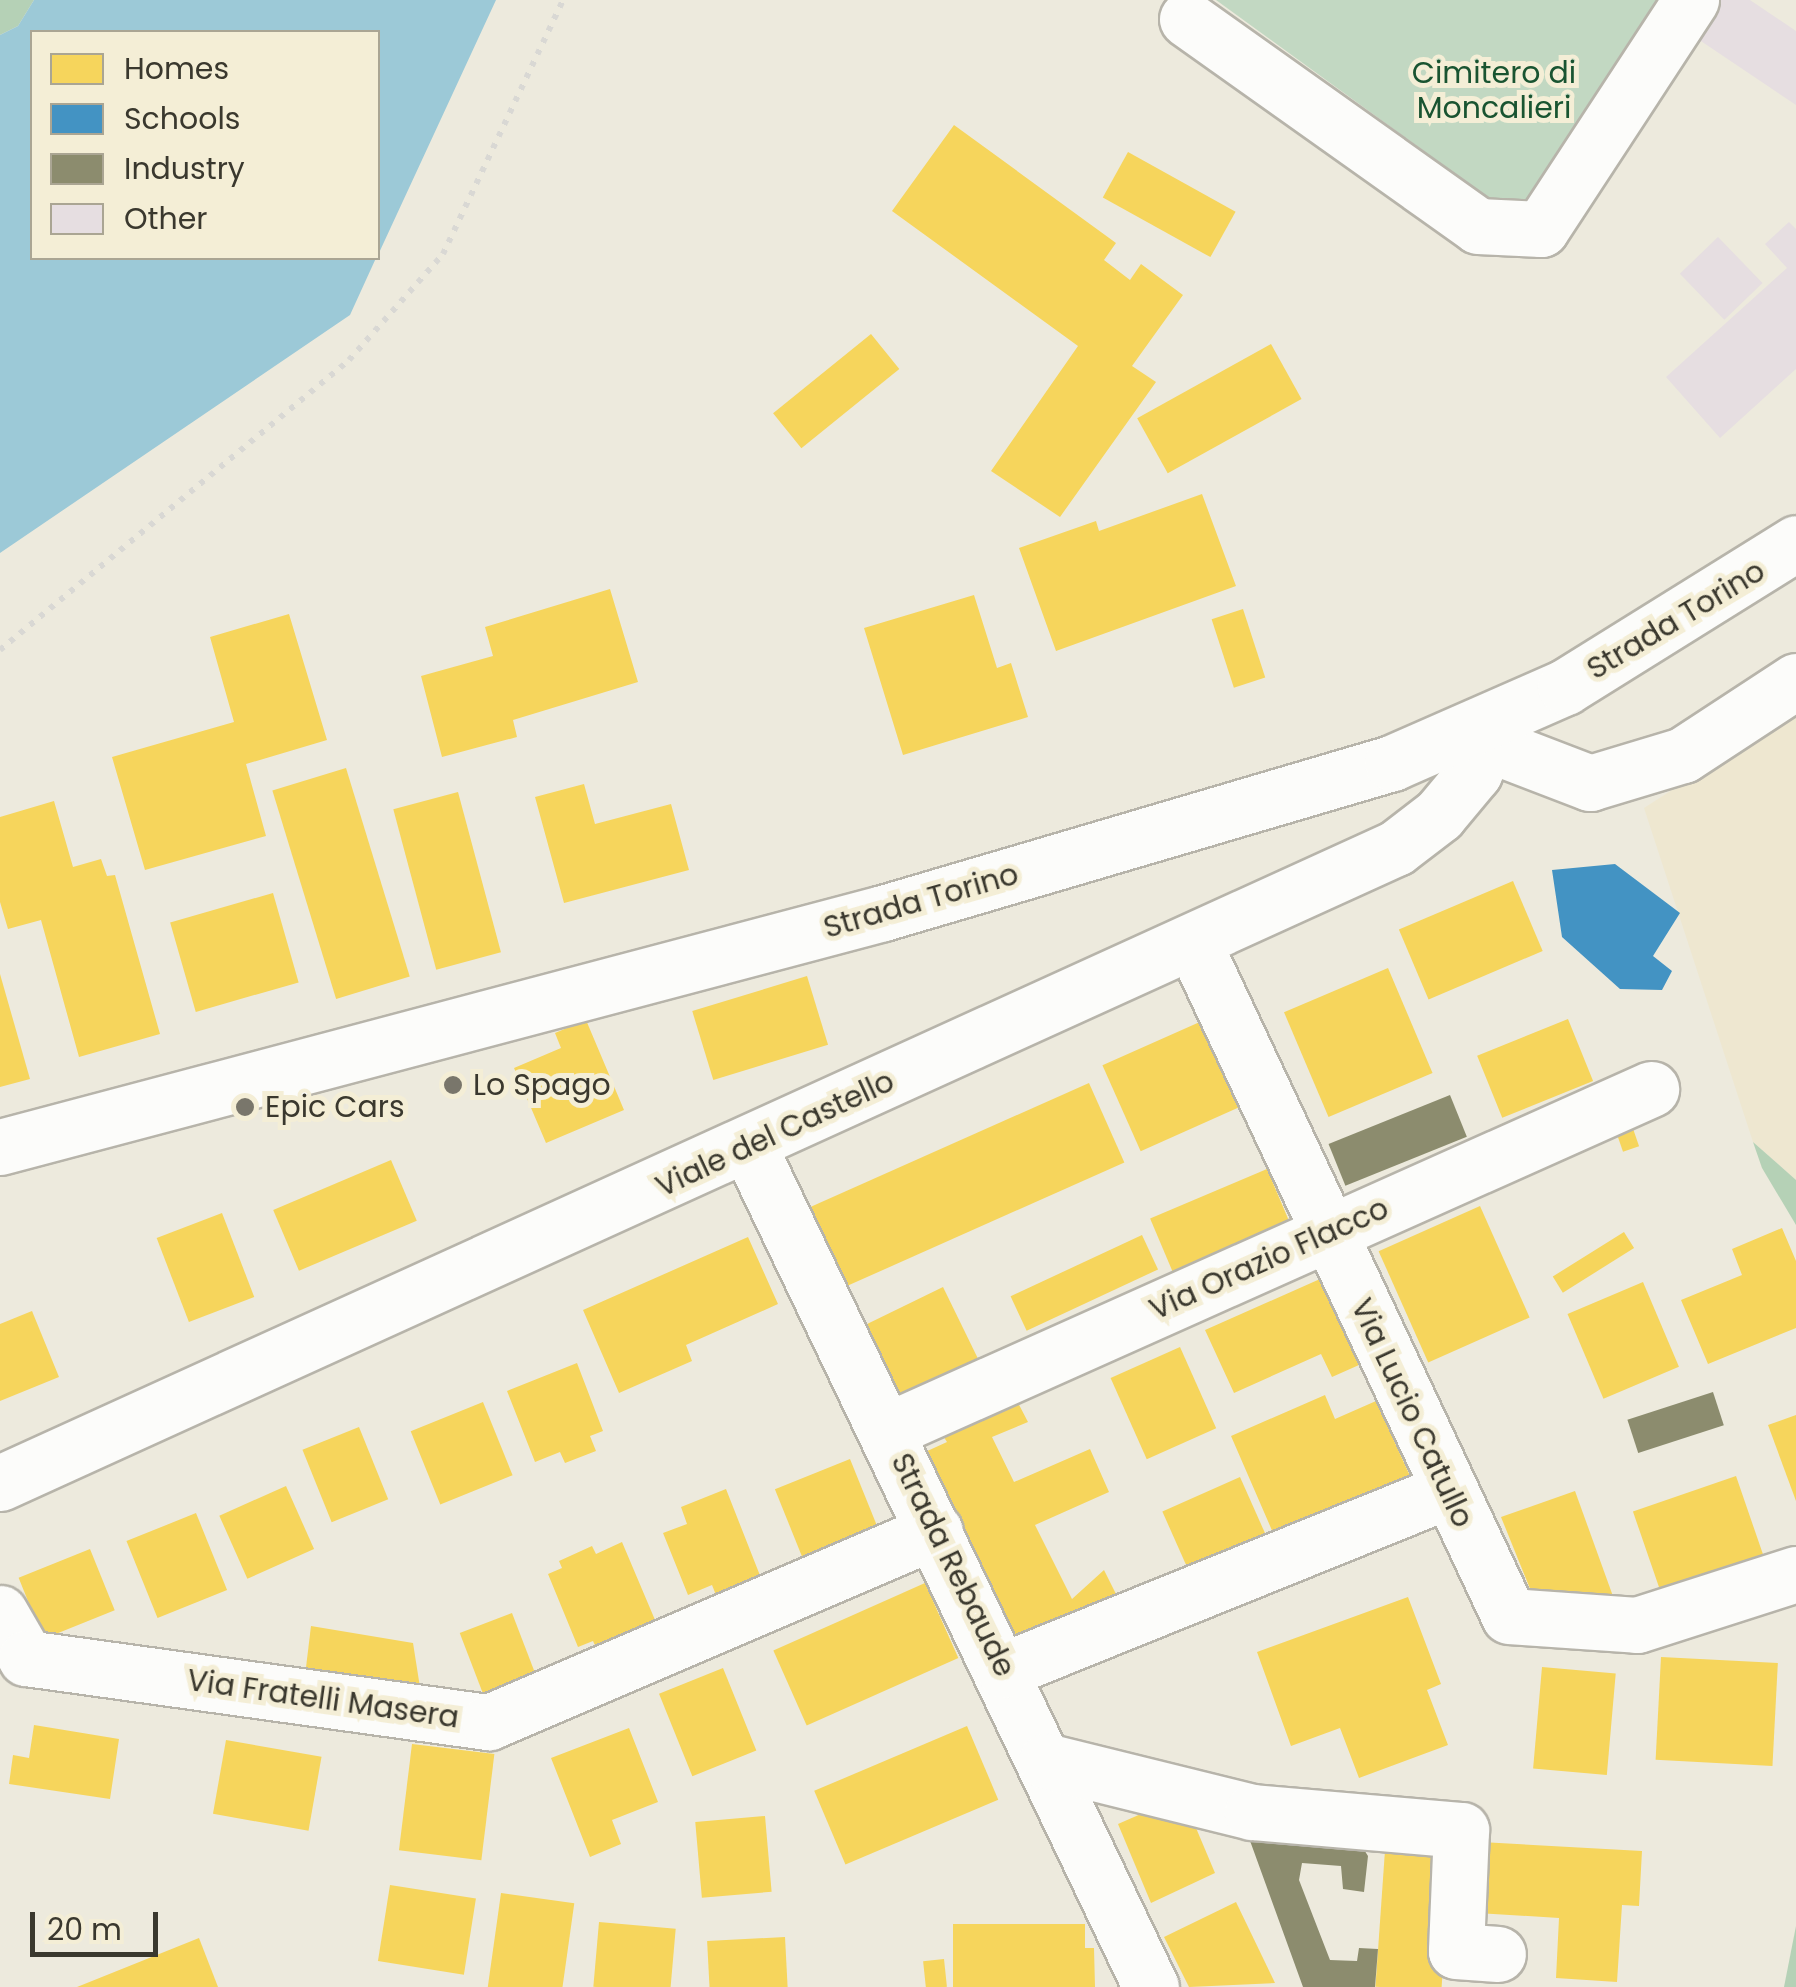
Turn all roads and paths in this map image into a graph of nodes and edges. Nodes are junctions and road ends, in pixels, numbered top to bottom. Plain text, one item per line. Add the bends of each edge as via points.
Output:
1 (563, 0) edge
2 (1692, 0) edge
3 (1187, 18) dead end
4 (1796, 542) edge
5 (0, 650) edge
6 (1796, 681) edge
7 (1483, 734) junction
8 (1194, 942) junction
9 (1651, 1088) dead end
10 (0, 1147) edge
11 (749, 1147) junction
12 (1328, 1233) junction
13 (888, 1430) junction
14 (0, 1483) edge
15 (1447, 1491) junction
16 (935, 1531) junction
17 (1796, 1574) edge
18 (0, 1613) edge
19 (1004, 1670) junction
20 (1046, 1761) junction
21 (1498, 1954) dead end
22 (1151, 1987) edge

1 - 5 path via 444,254 349,360
2 - 3 street via 1540,229 1478,226
4 - 7 street, Strada Torino via 1662,632
6 - 7 street via 1683,755 1590,784
7 - 8 street, Viale del Castello via 1474,773 1439,816 1396,848
7 - 10 street, Strada Torino via 883,913
8 - 11 street, Viale del Castello
8 - 12 street, Via Lucio Catullo
9 - 12 street, Via Orazio Flacco
11 - 13 street, Strada Rebaude
11 - 14 street, Viale del Castello
12 - 13 street, Via Orazio Flacco
12 - 15 street, Via Lucio Catullo
13 - 16 street, Strada Rebaude
15 - 17 street, Via Lucio Catullo via 1509,1616 1636,1625
15 - 19 street
16 - 18 street, Via Fratelli Masera via 490,1722 26,1658
16 - 19 street, Strada Rebaude
19 - 20 street, Strada Rebaude
20 - 21 street via 1252,1812 1461,1830 1456,1951
20 - 22 street, Strada Rebaude

